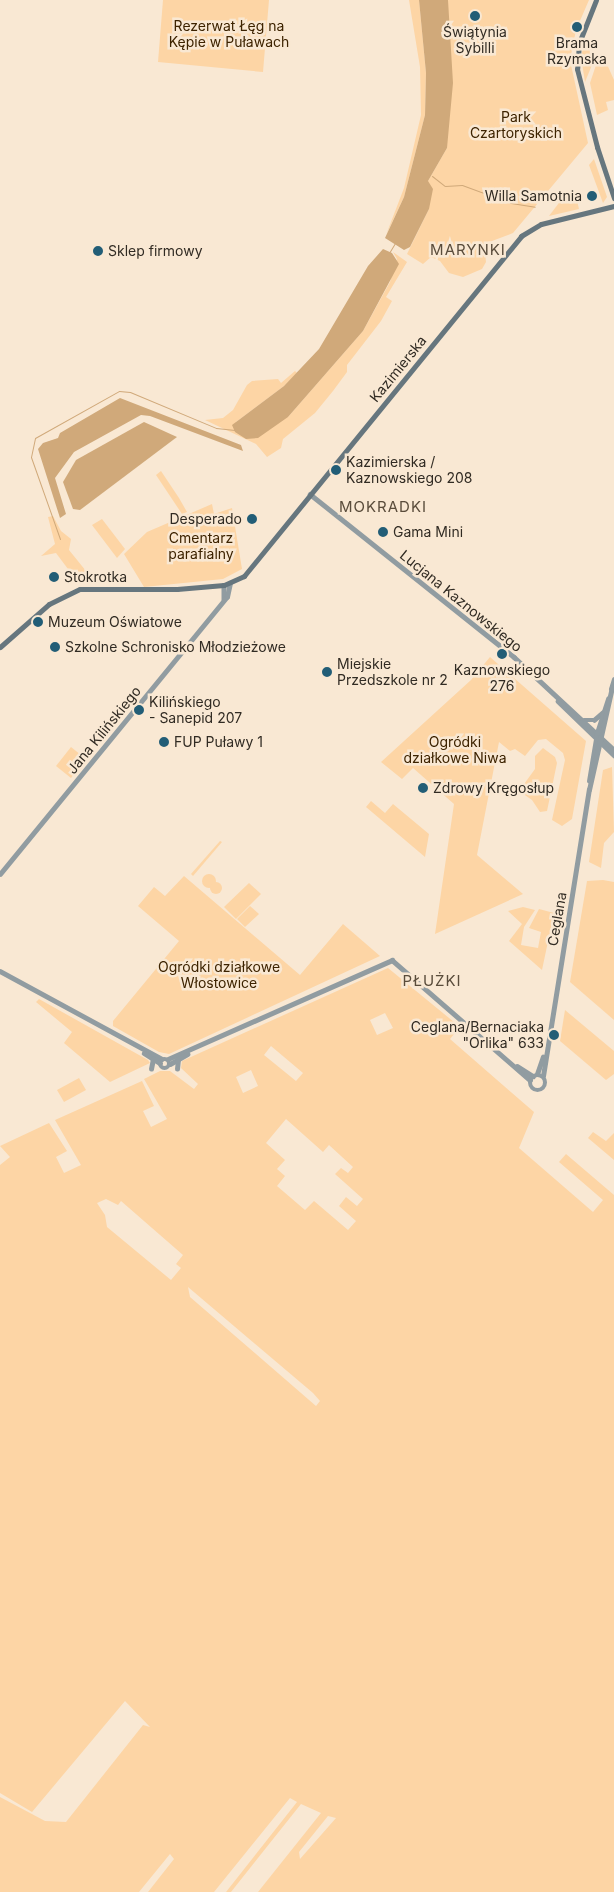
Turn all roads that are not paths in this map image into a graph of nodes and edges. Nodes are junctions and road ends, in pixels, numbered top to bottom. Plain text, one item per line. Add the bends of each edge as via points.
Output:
1 (596, 0) edge
2 (614, 198) edge
3 (614, 206) edge
4 (310, 494) junction
5 (227, 584) junction
6 (0, 646) edge
7 (614, 679) edge
8 (612, 687) junction
9 (548, 689) junction
10 (603, 712) junction
11 (584, 720) junction
12 (598, 738) junction
13 (613, 752) edge
14 (596, 757) junction
15 (588, 790) junction
16 (0, 874) edge
17 (0, 971) edge
18 (141, 1051) junction
19 (193, 1051) junction
20 (152, 1059) junction
21 (178, 1060) junction
22 (161, 1061) junction
23 (169, 1062) junction
24 (151, 1069) dead end
25 (177, 1069) dead end

1 - 2 main road via 579,43 577,69
3 - 4 main road, Kazimierska via 547,223 521,236
4 - 5 main road, Kazimierska via 248,572
4 - 9 street, Lucjana Kaznowskiego via 514,657
5 - 6 main road via 159,591 100,587 80,590 49,604
5 - 16 street, Jana Kilińskiego via 224,600
7 - 8 street
8 - 10 street
8 - 12 street
9 - 11 street, Lucjana Kaznowskiego
9 - 12 street, Lucjana Kaznowskiego
10 - 11 street via 594,720
10 - 12 street
11 - 12 street, Lucjana Kaznowskiego
12 - 13 street
12 - 14 street, Ceglana
12 - 15 street, Ceglana
13 - 14 street
14 - 15 street, Ceglana
15 - 19 street, Ceglana via 546,1051 536,1077 509,1062 392,960
17 - 18 street
18 - 20 street
18 - 22 street
19 - 21 street
19 - 23 street
20 - 22 street
20 - 24 street
21 - 23 street
21 - 25 street
22 - 23 street
22 - 23 street via 164,1069

